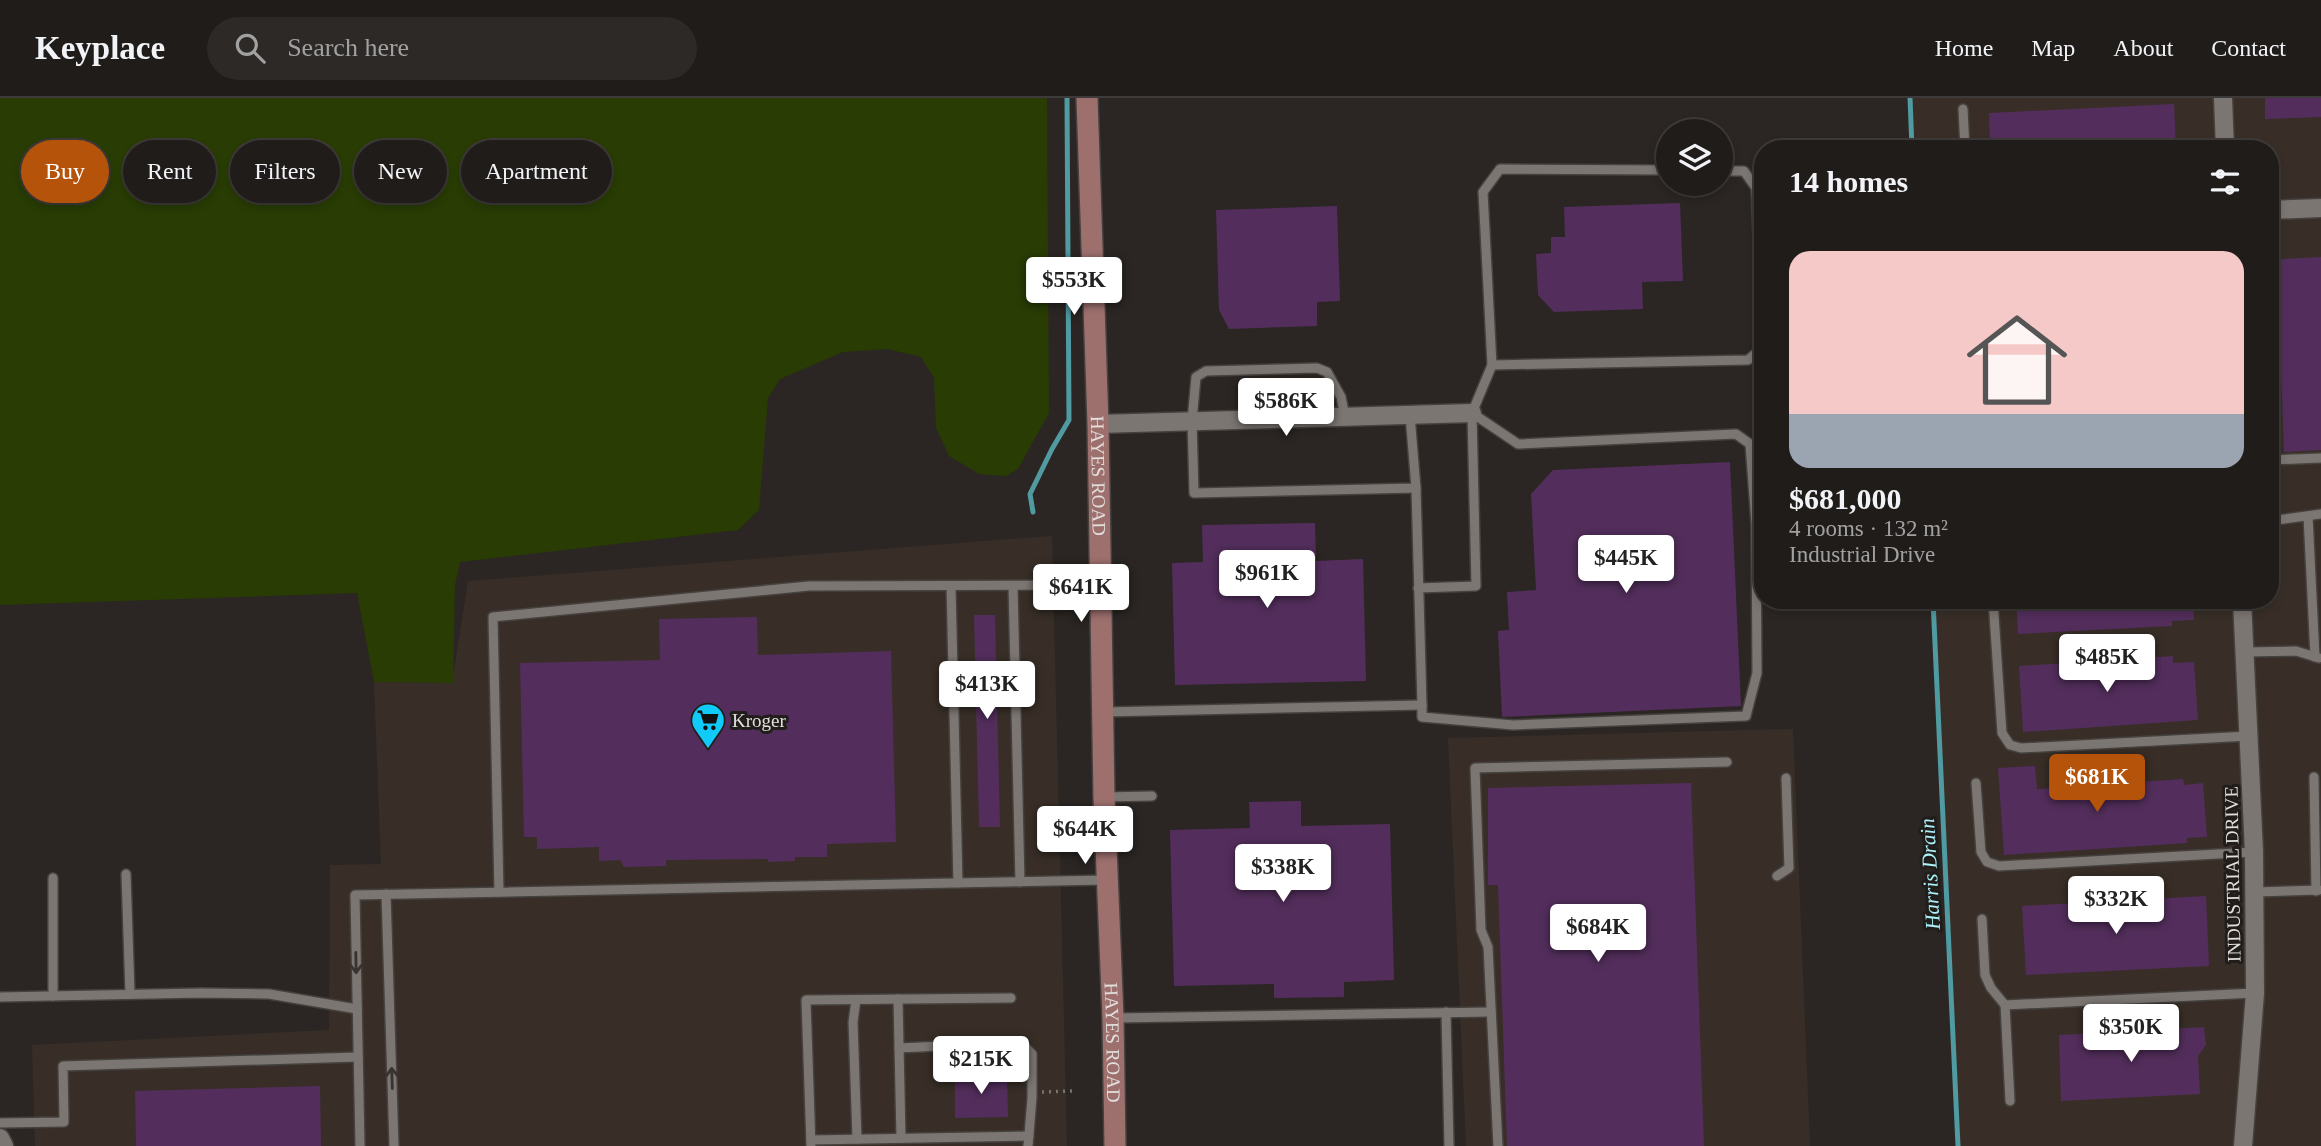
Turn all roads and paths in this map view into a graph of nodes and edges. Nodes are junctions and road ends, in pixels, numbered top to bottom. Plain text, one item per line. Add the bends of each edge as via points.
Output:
1 (1087, 98) edge
2 (2223, 98) edge
3 (1963, 109) dead end
4 (1965, 140) edge
5 (2225, 140) edge
6 (1656, 170) edge
7 (1733, 171) edge
8 (1754, 185) edge
9 (2321, 208) edge
10 (2279, 210) edge
11 (1754, 355) edge
12 (1492, 365) junction
13 (1472, 413) junction
14 (1410, 415) junction
15 (1345, 416) junction
16 (1192, 421) junction
17 (1098, 424) junction
18 (2321, 458) edge
19 (2279, 460) edge
20 (1416, 488) junction
21 (1754, 497) edge
22 (2321, 513) edge
23 (2308, 516) junction
24 (2279, 520) edge
25 (1101, 585) junction
26 (951, 586) junction
27 (1013, 586) junction
28 (1418, 588) junction
29 (1757, 609) edge
30 (1994, 609) edge
31 (2243, 609) edge
32 (2245, 652) junction
33 (2318, 658) edge
34 (1422, 705) junction
35 (1102, 712) junction
36 (2249, 736) junction
37 (1727, 762) dead end
38 (2314, 776) dead end
39 (1786, 778) dead end
40 (1976, 783) dead end
41 (1152, 796) dead end
42 (1104, 797) junction
43 (2254, 852) junction
44 (126, 874) dead end
45 (1777, 876) dead end
46 (53, 878) dead end
47 (1107, 880) junction
48 (1020, 882) junction
49 (958, 883) junction
50 (2319, 890) edge
51 (499, 892) junction
52 (2255, 892) junction
53 (386, 894) junction
54 (1982, 919) dead end
55 (2255, 993) junction
56 (130, 995) junction
57 (53, 996) junction
58 (0, 997) edge
59 (1011, 998) dead end
60 (898, 999) junction
61 (856, 1000) junction
62 (2005, 1005) junction
63 (357, 1009) junction
64 (1446, 1012) junction
65 (1491, 1012) junction
66 (1113, 1018) junction
67 (899, 1048) junction
68 (358, 1056) junction
69 (1072, 1091) dead end
70 (1032, 1092) junction
71 (2010, 1101) dead end
72 (0, 1123) edge
73 (0, 1138) edge
74 (901, 1138) junction
75 (857, 1139) junction
76 (1028, 1141) edge
77 (811, 1143) edge
78 (4, 1146) edge
79 (360, 1146) edge
80 (394, 1146) edge
81 (1115, 1146) edge
82 (1449, 1146) edge
83 (1498, 1146) edge
84 (2243, 1146) edge

1 - 17 street, HAYES ROAD
2 - 5 street
3 - 4 lane
6 - 12 lane via 1500,169 1483,192
7 - 8 lane via 1744,171
9 - 10 street
11 - 12 lane via 1748,360
12 - 13 lane
13 - 14 street
13 - 21 lane via 1518,444 1736,434 1750,444
13 - 28 lane via 1476,586
14 - 15 street
14 - 20 lane
15 - 16 street
15 - 16 lane via 1327,372 1317,368 1206,371 1196,377
16 - 17 street
16 - 20 lane via 1194,493
17 - 25 street, HAYES ROAD
18 - 19 lane
20 - 28 lane
22 - 23 lane
23 - 24 lane
23 - 33 lane
25 - 27 lane
25 - 35 street, HAYES ROAD
26 - 27 lane
26 - 49 lane
26 - 51 lane via 809,586 494,617
27 - 48 lane
28 - 34 lane
29 - 34 lane via 1758,674 1746,716 1513,725 1422,717
30 - 36 lane via 2002,733 2010,745
31 - 32 street, INDUSTRIAL DRIVE
32 - 33 lane via 2296,651
32 - 36 street, INDUSTRIAL DRIVE
34 - 35 lane
35 - 42 street, HAYES ROAD
36 - 43 street, INDUSTRIAL DRIVE
37 - 65 lane via 1475,768 1481,930 1488,947
38 - 50 lane
39 - 45 lane via 1789,868
40 - 43 lane via 1981,852 1987,862 1998,866
41 - 42 lane
42 - 47 street, HAYES ROAD
43 - 52 street, INDUSTRIAL DRIVE
44 - 56 lane
46 - 57 lane
47 - 48 lane
47 - 66 street, HAYES ROAD
48 - 49 lane
49 - 51 lane
50 - 52 lane
51 - 53 lane
52 - 55 street, INDUSTRIAL DRIVE
53 -> 63 lane via 355,895
80 -> 53 lane
54 - 62 lane via 1984,975
55 - 62 lane
55 - 84 street, INDUSTRIAL DRIVE
56 - 57 lane
56 - 63 lane via 269,995
57 - 58 lane
59 - 60 lane
60 - 61 lane
60 - 67 lane
61 - 75 lane
61 - 77 lane via 806,1000
62 - 71 lane
63 - 68 lane
64 - 65 lane
64 - 66 lane
64 - 82 lane
65 - 83 lane
66 - 81 street, HAYES ROAD
67 - 70 lane via 1024,1046 1032,1054
67 - 74 lane
68 - 72 lane via 63,1066 64,1122
68 - 79 lane
69 - 70 path
70 - 76 lane
73 - 78 street
74 - 75 lane
74 - 76 lane
75 - 77 lane

